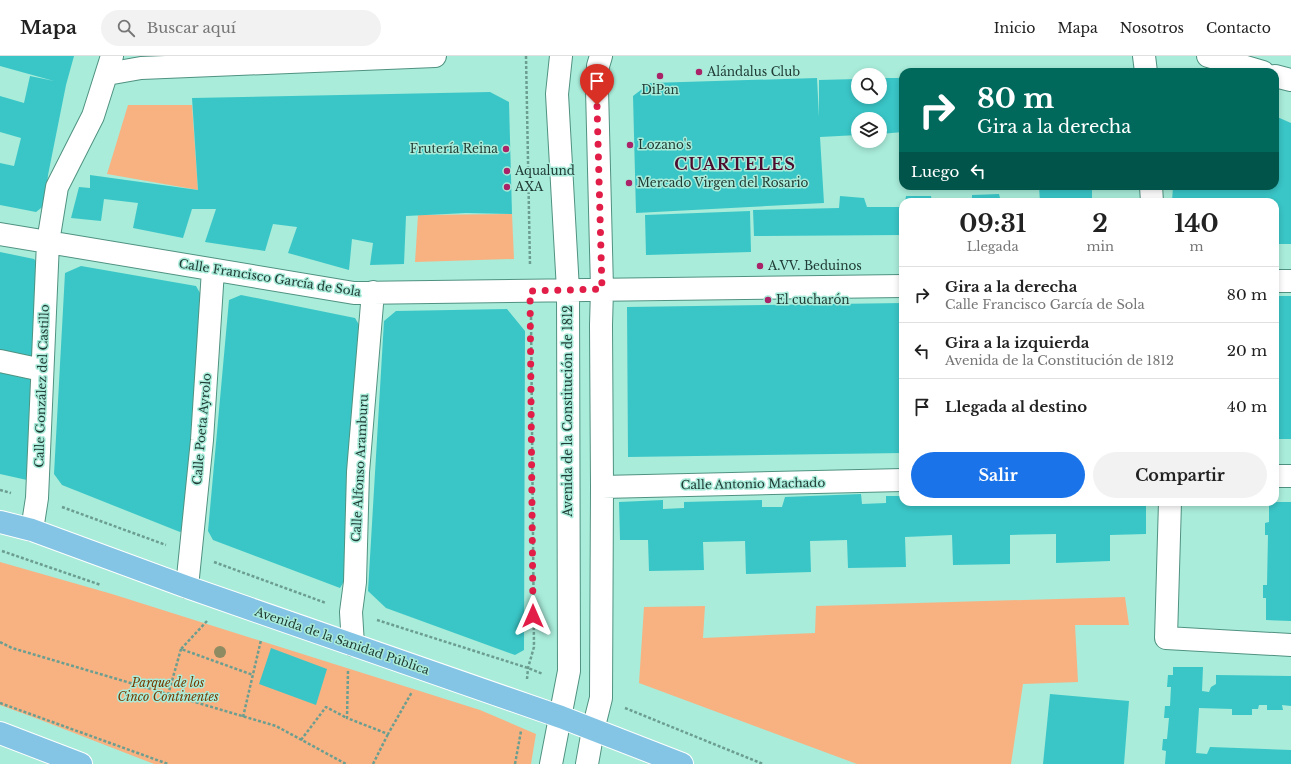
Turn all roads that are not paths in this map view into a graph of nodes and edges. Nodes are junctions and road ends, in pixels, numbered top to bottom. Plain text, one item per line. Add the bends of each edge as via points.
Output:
1 (435, 56) edge
2 (561, 56) edge
3 (601, 56) edge
4 (1144, 56) edge
5 (1208, 56) edge
6 (110, 65) edge
7 (1146, 68) edge
8 (1249, 68) edge
9 (1279, 77) edge
10 (1291, 80) edge
11 (0, 234) edge
12 (48, 242) junction
13 (213, 270) junction
14 (1279, 281) edge
15 (1291, 281) edge
16 (899, 286) edge
17 (602, 289) junction
18 (568, 290) junction
19 (373, 292) junction
20 (0, 361) edge
21 (42, 370) junction
22 (1279, 476) edge
23 (1291, 476) edge
24 (899, 480) edge
25 (602, 488) junction
26 (1170, 506) edge
27 (0, 522) edge
28 (32, 530) junction
29 (187, 587) junction
30 (353, 644) junction
31 (1291, 645) edge
32 (561, 717) junction
33 (593, 730) junction
34 (0, 733) edge
35 (81, 764) edge
36 (551, 764) edge
37 (587, 764) edge
38 (682, 764) edge

1 - 6 street via 142,68
2 - 18 street, Avenida de la Constitución de 1812 via 557,94
3 - 17 street via 597,89
4 - 7 street
5 - 8 street
6 - 12 street, Calle González del Castillo via 93,116 57,187
9 - 10 street
11 - 12 street, Calle Francisco García de Sola
12 - 13 street, Calle Francisco García de Sola
12 - 21 street, Calle González del Castillo
13 - 19 street, Calle Francisco García de Sola via 354,293
13 - 29 street, Calle Poeta Ayrolo via 202,440
14 - 15 street
16 - 17 street, Calle Francisco García de Sola
17 - 18 street, Calle Francisco García de Sola
17 - 25 street
18 - 19 street, Calle Francisco García de Sola
18 - 32 street, Avenida de la Constitución de 1812 via 569,671
19 - 30 street, Calle Alfonso Aramburu via 358,472
20 - 21 street
21 - 28 street, Calle González del Castillo via 37,498
22 - 23 street
24 - 25 street, Calle Antonio Machado
25 - 33 street via 601,698
26 - 31 street via 1166,638
27 - 28 main road, Avenida de la Sanidad Pública
28 - 29 main road, Avenida de la Sanidad Pública
29 - 30 main road, Avenida de la Sanidad Pública
30 - 32 main road, Avenida de la Sanidad Pública
32 - 33 main road, Avenida de la Sanidad Pública
32 - 36 street, Avenida de la Constitución de 1812
33 - 37 street
33 - 38 main road, Avenida de la Sanidad Pública
34 - 35 main road

